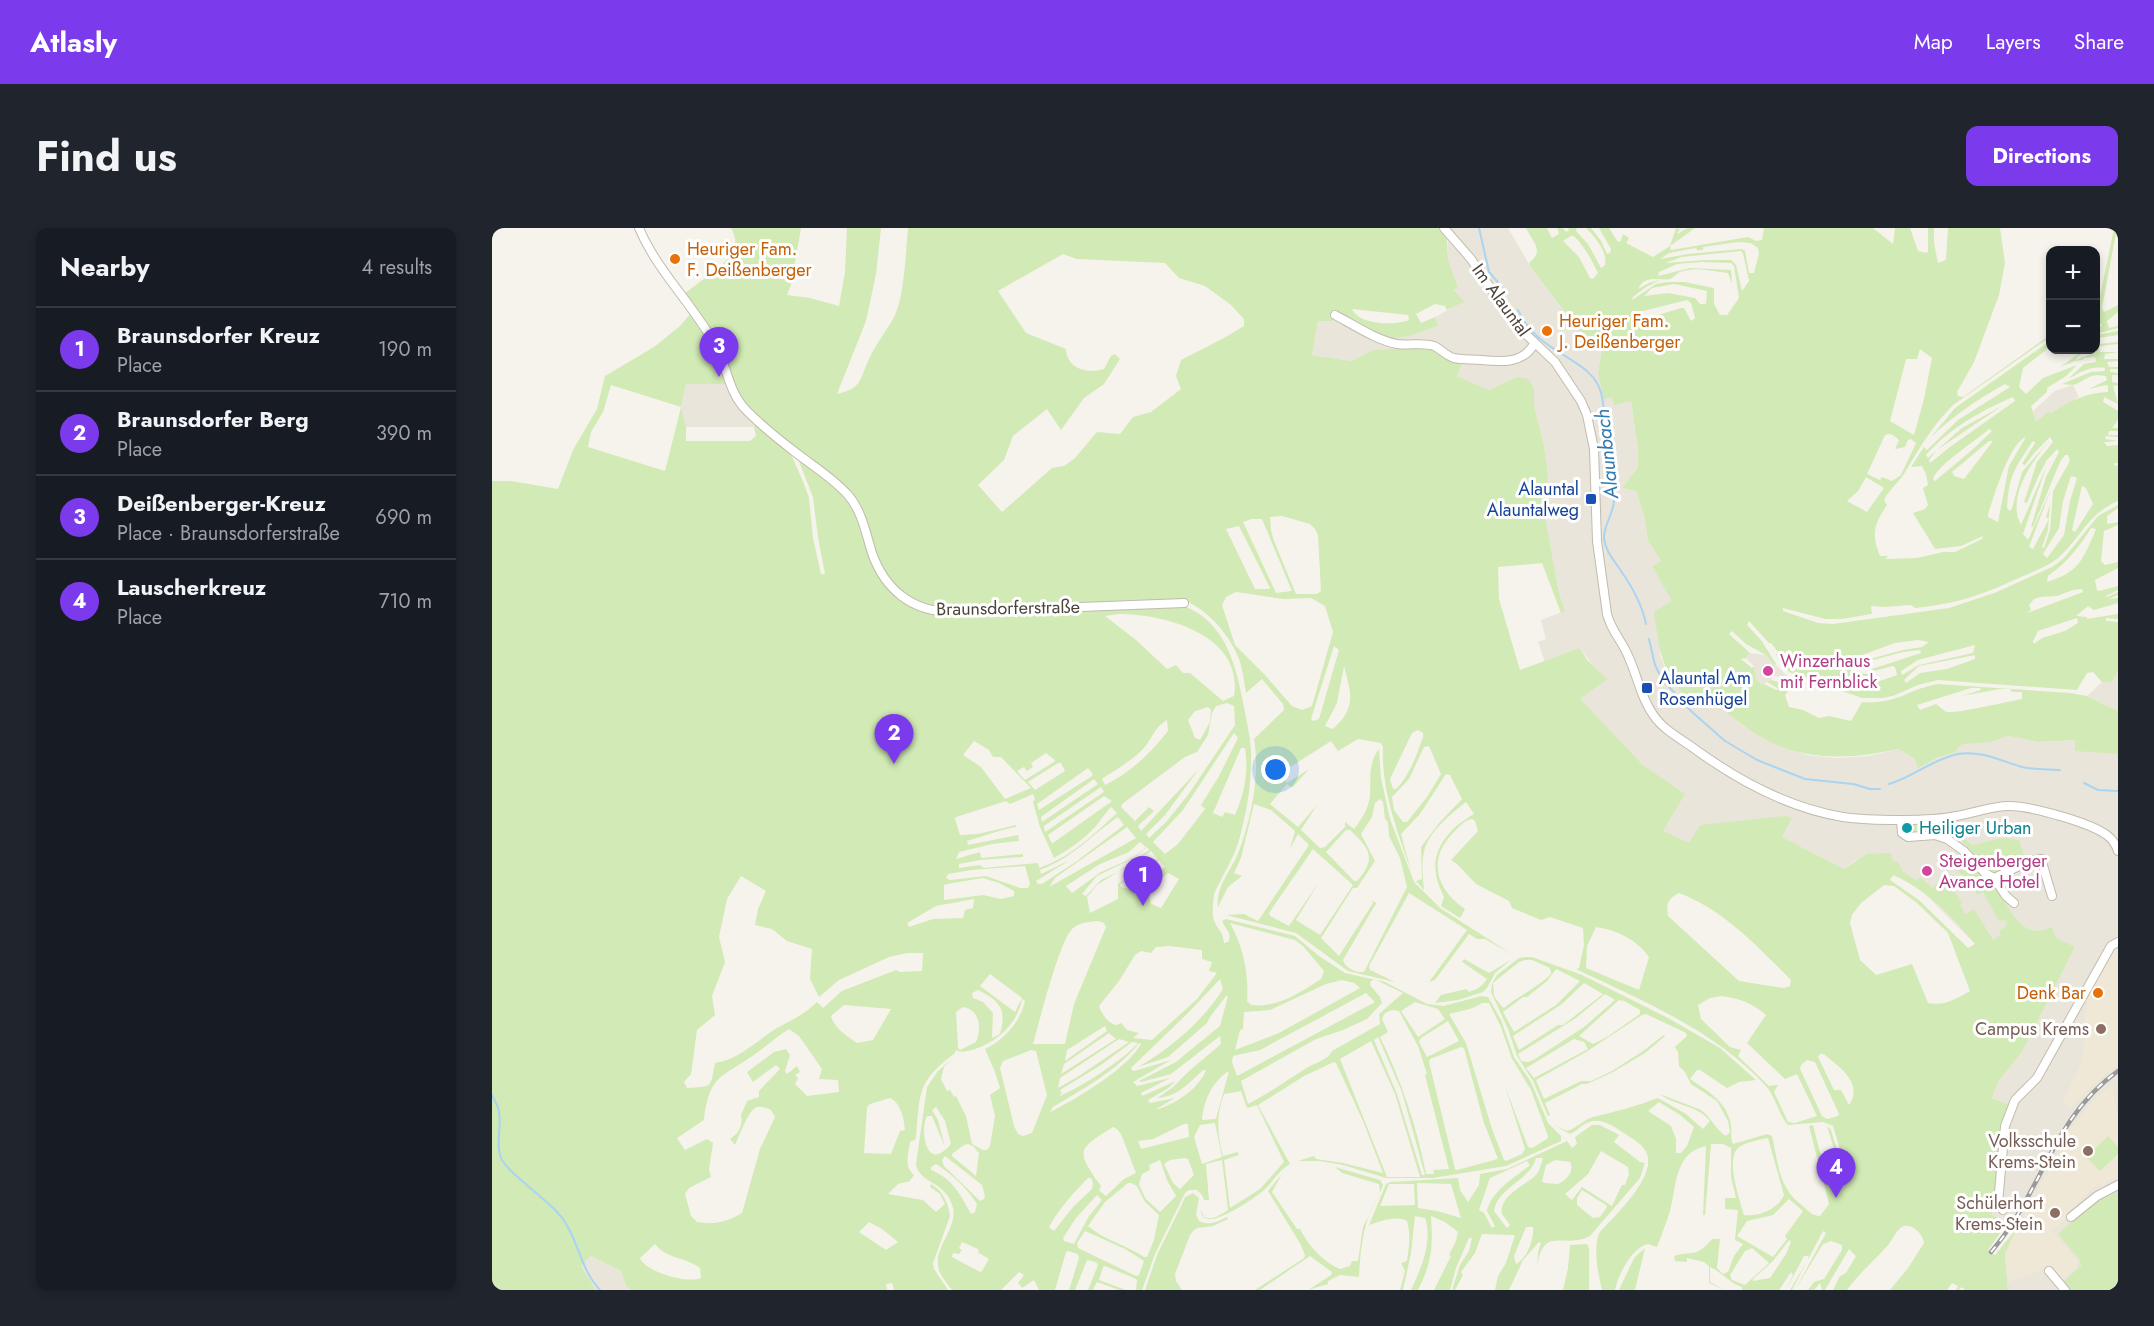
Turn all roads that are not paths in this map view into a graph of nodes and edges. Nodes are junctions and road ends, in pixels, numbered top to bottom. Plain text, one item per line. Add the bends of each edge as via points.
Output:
1 (639, 228) edge
2 (1444, 228) edge
3 (1335, 315) dead end
4 (1534, 344) junction
5 (1184, 603) dead end
6 (1901, 820) junction
7 (2118, 851) edge
8 (1994, 878) junction
9 (2052, 896) dead end
10 (2013, 903) dead end
11 (2118, 942) edge
12 (2118, 1185) edge
13 (2003, 1210) dead end
14 (2071, 1218) dead end
15 (2049, 1271) dead end
16 (2065, 1290) edge

1 - 5 street, Braunsdorferstraße via 651,252 710,337 738,400 764,427 850,497 880,572 905,599 926,609 950,612
2 - 4 street, Im Alauntal via 1471,259 1513,322
3 - 4 street via 1395,344 1430,345 1461,359 1513,360 1523,357
4 - 6 street, Im Alauntal via 1557,365 1587,416 1594,449 1597,541 1609,624 1655,717 1719,766 1773,795 1840,817
6 - 7 street, Im Alauntal via 2020,807 2044,811 2100,831 2111,838
6 - 8 street via 1905,835 1947,839
8 - 9 street via 2042,859
8 - 10 street
11 - 13 street via 2111,946 2037,1078 2015,1100 2006,1126 1998,1203
12 - 14 street via 2097,1196
15 - 16 street

